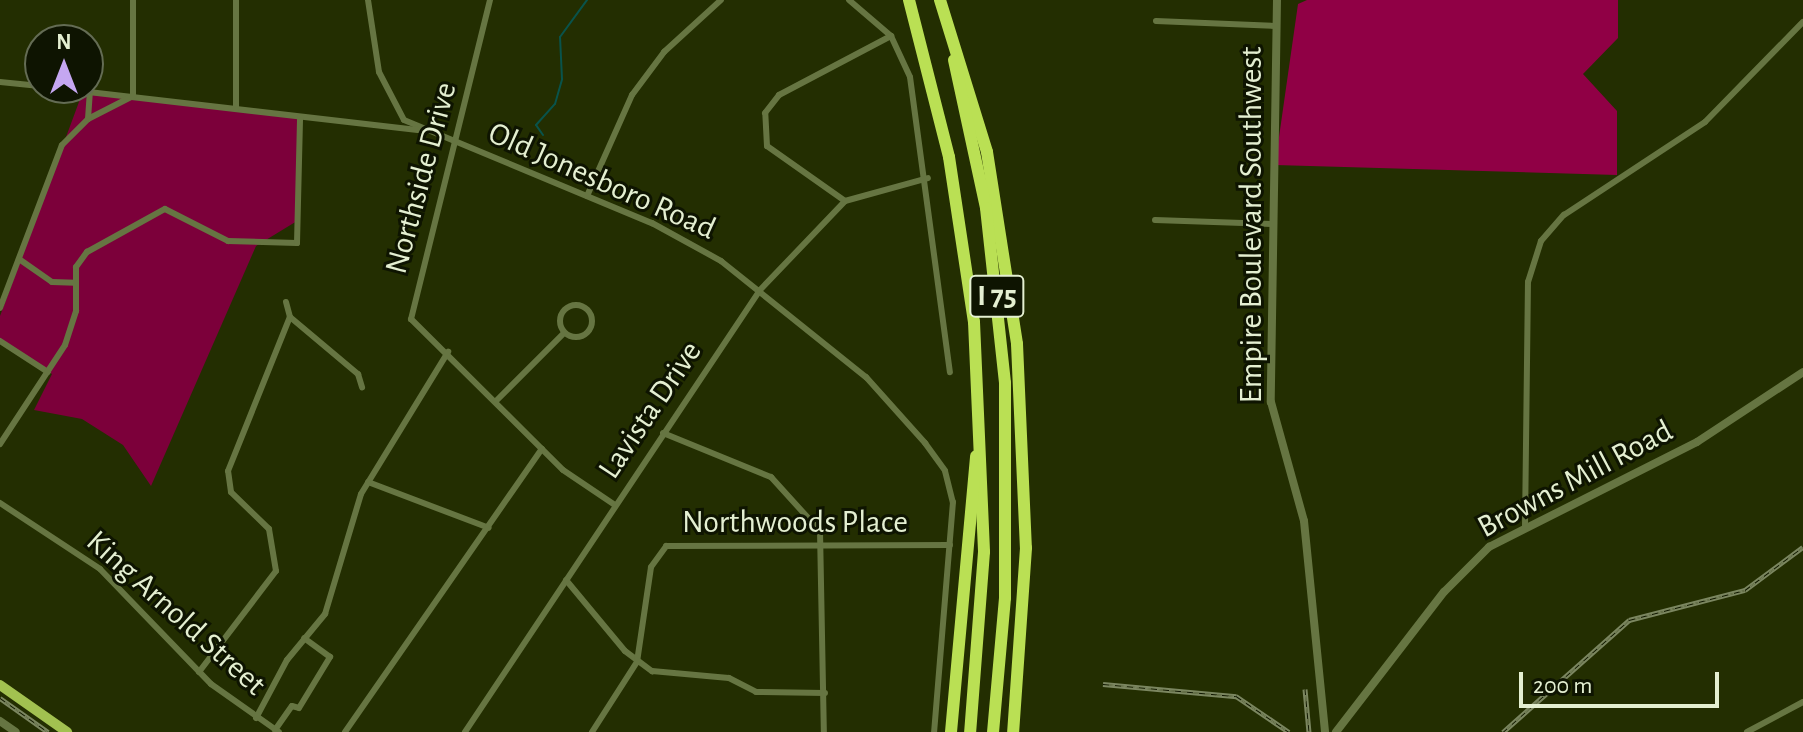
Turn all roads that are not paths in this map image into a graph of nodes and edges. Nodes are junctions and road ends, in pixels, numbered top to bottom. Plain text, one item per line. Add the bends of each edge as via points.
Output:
1 (133, 0) edge
2 (236, 0) edge
3 (368, 0) edge
4 (490, 0) edge
5 (721, 0) edge
6 (849, 0) edge
7 (909, 0) edge
8 (939, 0) edge
9 (1277, 0) edge
10 (1156, 21) dead end
11 (1803, 22) edge
12 (1276, 26) junction
13 (891, 36) junction
14 (0, 82) edge
15 (24, 84) edge
16 (104, 93) edge
17 (133, 96) junction
18 (89, 104) edge
19 (236, 109) junction
20 (300, 117) junction
21 (88, 119) junction
22 (418, 130) junction
23 (456, 143) junction
24 (928, 178) junction
25 (587, 196) junction
26 (845, 201) junction
27 (1155, 220) dead end
28 (1272, 224) junction
29 (19, 259) junction
30 (75, 283) junction
31 (760, 290) junction
32 (286, 302) dead end
33 (0, 308) edge
34 (290, 317) junction
35 (564, 333) junction
36 (0, 341) edge
37 (448, 352) junction
38 (48, 372) junction
39 (950, 372) dead end
40 (1803, 372) edge
41 (362, 387) dead end
42 (496, 401) junction
43 (979, 409) junction
44 (663, 433) junction
45 (0, 444) edge
46 (542, 449) junction
47 (368, 482) junction
48 (0, 503) edge
49 (615, 505) junction
50 (1525, 526) junction
51 (489, 528) junction
52 (824, 544) junction
53 (950, 545) junction
54 (566, 580) junction
55 (1005, 598) junction
56 (304, 638) junction
57 (637, 662) junction
58 (199, 672) junction
59 (0, 685) edge
60 (825, 693) junction
61 (1803, 702) edge
62 (256, 718) junction
63 (0, 721) edge
64 (277, 731) edge
65 (16, 732) edge
66 (67, 732) edge
67 (345, 732) edge
68 (465, 732) edge
69 (592, 732) edge
70 (824, 732) edge
71 (934, 732) edge
72 (951, 732) edge
73 (970, 732) edge
74 (984, 732) edge
75 (993, 732) edge
76 (1013, 732) edge
77 (1325, 732) edge
78 (1336, 732) edge
79 (1747, 732) edge

1 - 17 street
2 - 19 street
3 - 22 street, Old Jonesboro Road via 386,94
4 - 23 street, Northside Drive
5 - 25 street via 632,95
6 - 13 street
7 - 43 highway, I 75 via 956,196
8 - 55 highway, I 75 via 986,208 1000,320
8 - 76 highway via 984,140 1017,344 1026,548
9 - 12 street, Empire Boulevard Southwest
10 - 12 street
11 - 50 street via 1705,122 1564,215 1541,241 1528,282
12 - 28 street, Empire Boulevard Southwest
13 - 24 street via 910,77
13 - 26 street via 779,95 765,113 767,146
14 - 15 street
16 - 17 street
17 - 19 street
17 - 21 street
18 - 21 street
19 - 20 street
20 - 22 street
20 - 30 street via 297,243 228,241 165,209 87,252
21 - 29 street via 62,145
22 - 23 street, Old Jonesboro Road
23 - 25 street, Old Jonesboro Road
23 - 37 street, Northside Drive via 409,310 416,327
24 - 26 street
24 - 39 street
25 - 31 street, Old Jonesboro Road via 684,239
26 - 31 street, Lavista Drive
27 - 28 street
28 - 77 street, Empire Boulevard Southwest via 1271,402 1304,521
29 - 30 street via 52,282
29 - 33 street
30 - 38 street via 73,328
31 - 44 street, Lavista Drive
31 - 53 street, Old Jonesboro Road via 866,377 925,443 952,487
32 - 34 street
34 - 41 street via 358,374
34 - 58 street via 228,471 231,492 269,529 276,571
35 - 35 street via 585,336 590,312 566,309
35 - 42 street
36 - 38 street
37 - 42 street, Northside Drive
37 - 47 street
38 - 45 street
40 - 50 street, Browns Mill Road via 1697,442
42 - 46 street, Northside Drive
43 - 72 highway
43 - 73 highway, I 75 via 984,552
44 - 49 street, Lavista Drive
44 - 52 street via 771,477 813,521
46 - 49 street, Northside Drive
46 - 51 street
47 - 51 street
47 - 56 street via 330,600
48 - 58 street, King Arnold Street via 100,569
49 - 54 street, Lavista Drive
50 - 78 street, Browns Mill Road via 1458,575
51 - 67 street
52 - 53 street, Northwoods Place
52 - 57 street, Northwoods Place via 666,546 651,567
52 - 60 street
53 - 71 street, Old Jonesboro Road
54 - 57 street
54 - 68 street, Lavista Drive
55 - 74 highway via 997,615
55 - 75 highway, I 75
56 - 62 street
56 - 64 street via 330,657 299,708 292,706
57 - 60 street via 668,676 729,678 756,692
57 - 69 street
58 - 62 street, King Arnold Street
59 - 66 main road
60 - 70 street
61 - 79 street
62 - 64 street, King Arnold Street
63 - 65 street

